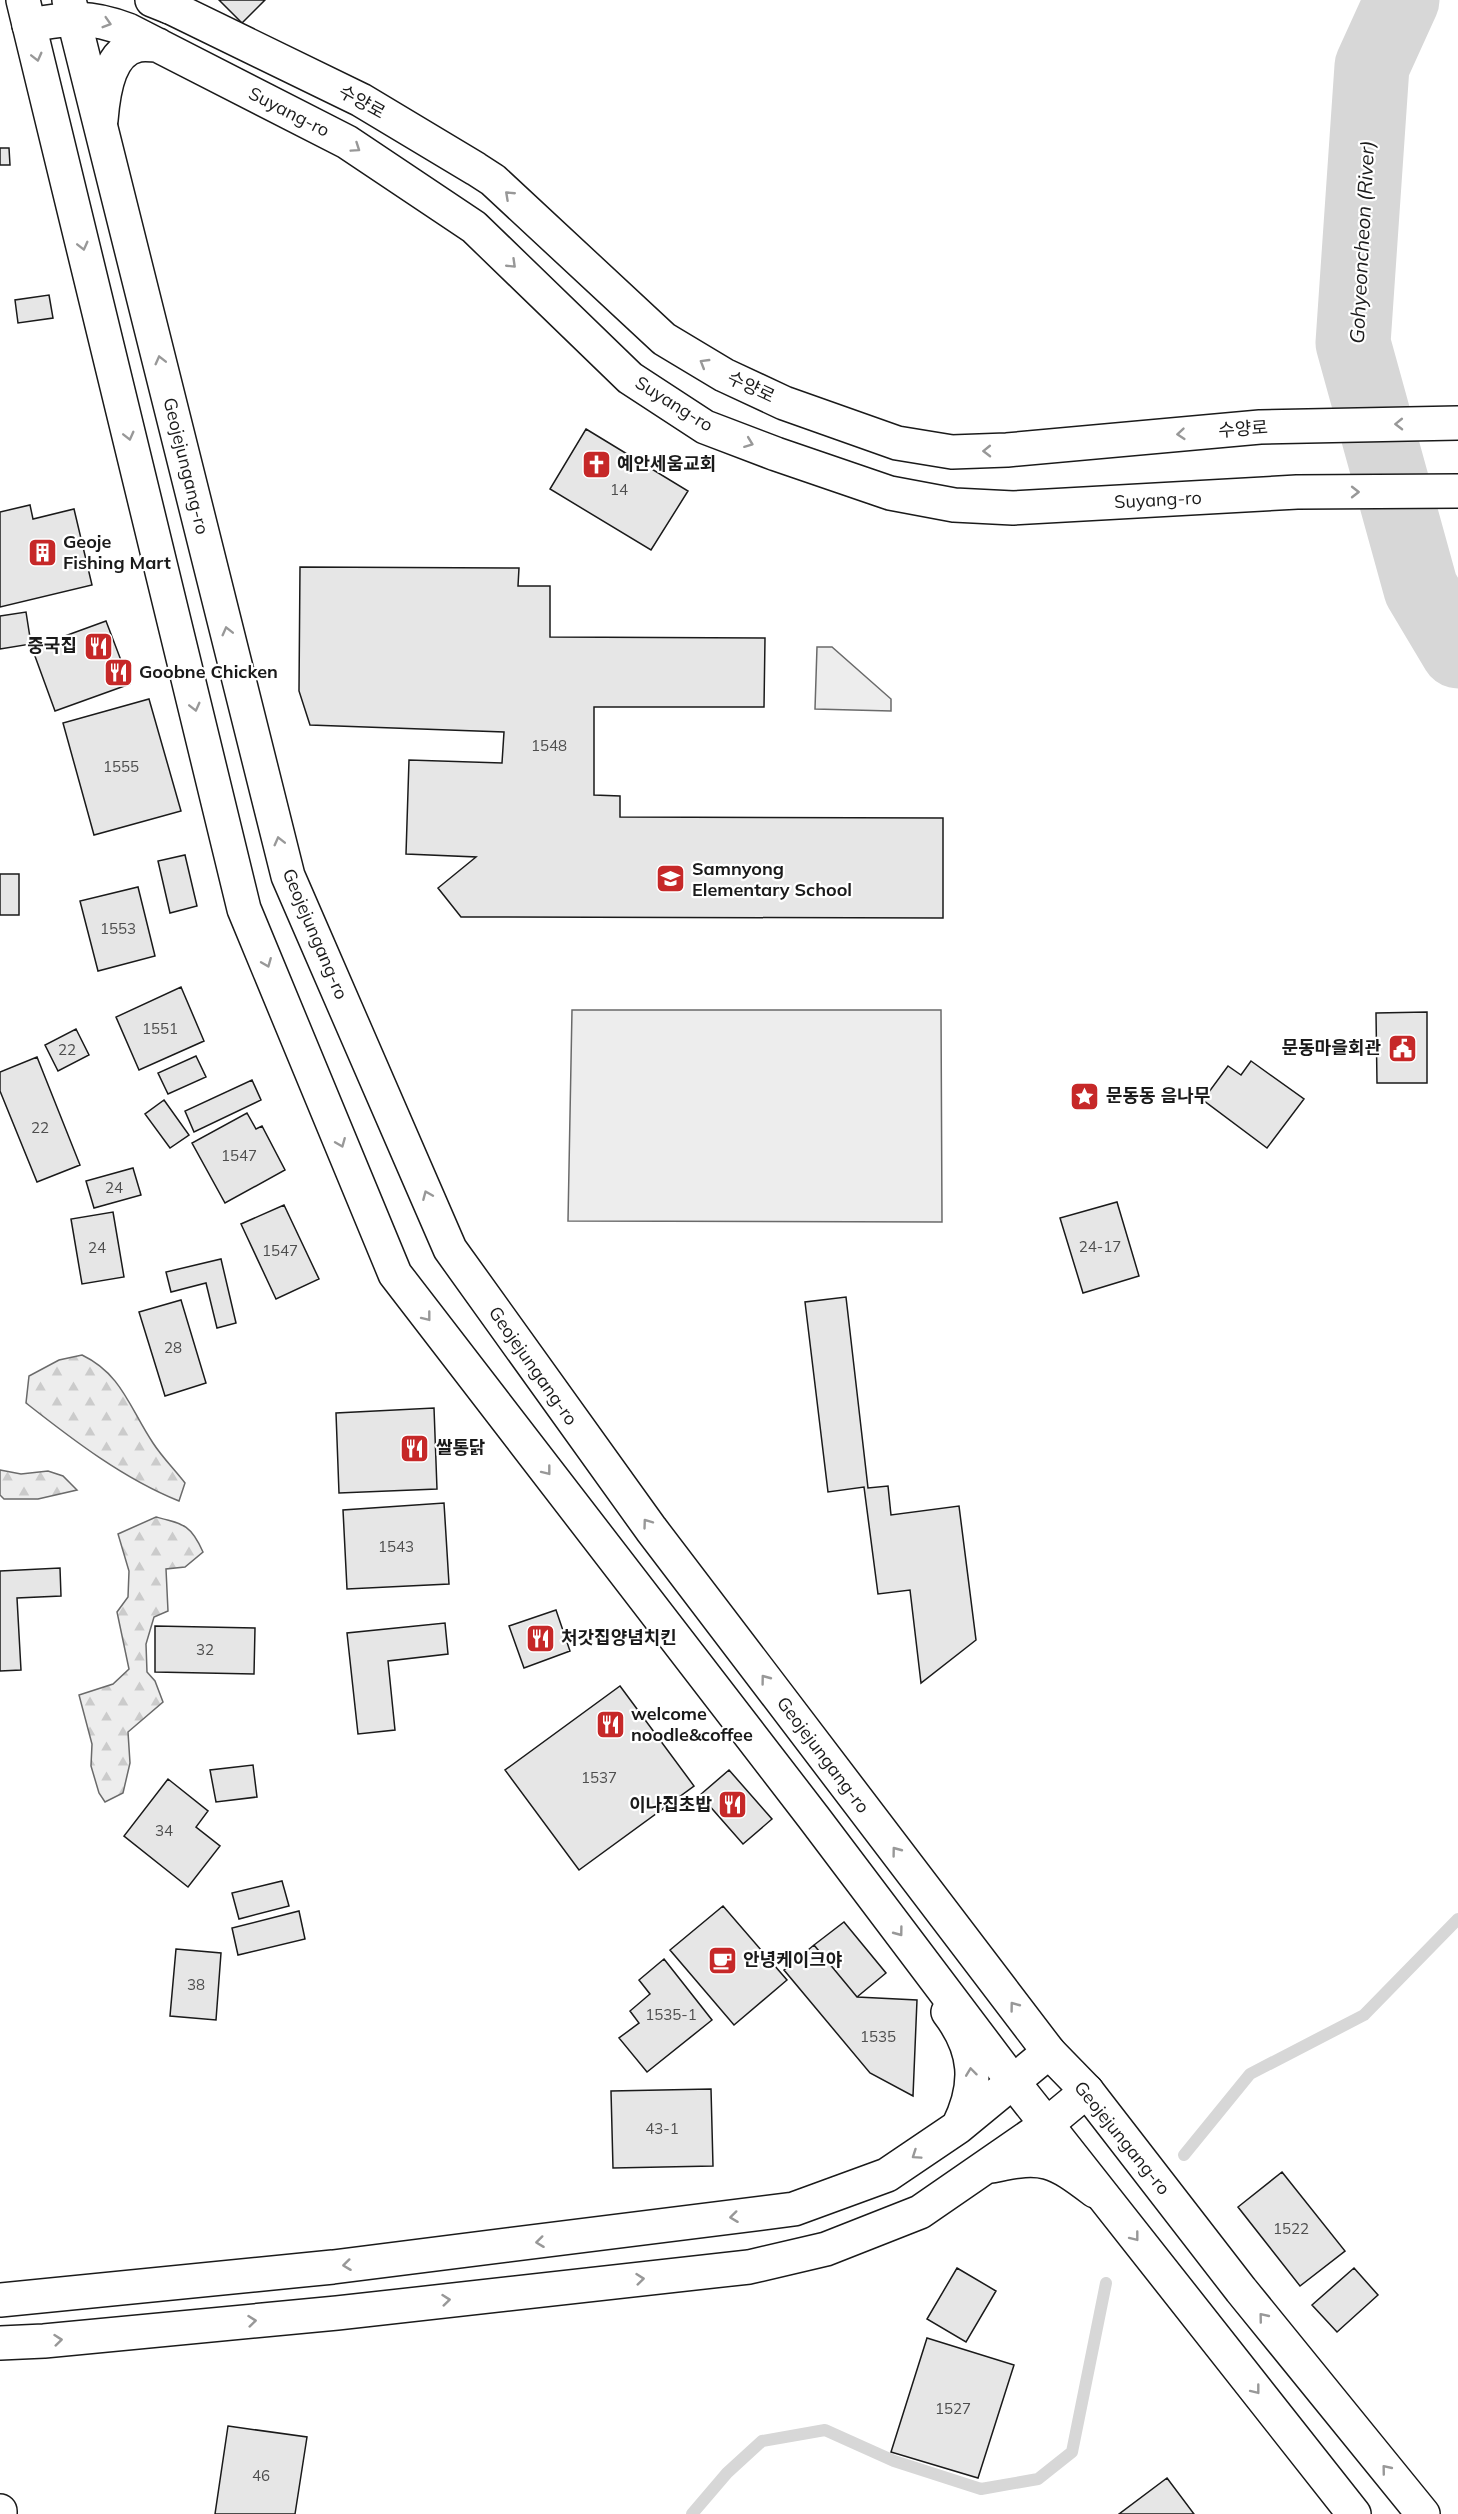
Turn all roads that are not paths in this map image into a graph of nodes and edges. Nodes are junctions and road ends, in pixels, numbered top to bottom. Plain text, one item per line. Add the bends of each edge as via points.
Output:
1 (160, 2) edge
2 (71, 9) edge
3 (26, 13) edge
4 (158, 45) junction
5 (100, 120) junction
6 (1458, 423) edge
7 (1458, 491) edge
8 (921, 1961) junction
9 (1049, 2052) junction
10 (1014, 2083) junction
11 (1087, 2091) junction
12 (1046, 2125) junction
13 (958, 2127) junction
14 (981, 2168) junction
15 (1104, 2198) junction
16 (0, 2300) edge
17 (0, 2343) edge
18 (1354, 2514) edge
19 (1422, 2514) edge

6 -> 1 main road, 수양로 via 1260,427 952,452 897,443 784,403 724,375 664,339 493,180 361,100
2 - 3 main road, Suyang-ro
2 -> 4 main road, Suyang-ro
2 - 5 main road, Geojejungang-ro
3 -> 8 main road via 244,909 395,1274
4 - 5 main road via 138,45 119,57 102,101
4 -> 7 main road, Suyang-ro via 348,142 474,227 630,378 705,427 890,493 954,506 1013,508 1297,492
9 -> 5 main road, Geojejungang-ro via 651,1529 450,1248 288,876
8 - 10 main road
13 -> 8 main road via 973,2086 968,2046 957,2023 931,1989
9 - 10 main road
9 - 11 main road, Geojejungang-ro
10 - 12 main road
10 - 13 main road
11 - 12 main road
19 -> 11 main road, Geojejungang-ro
12 - 14 main road
12 - 15 main road
13 -> 16 main road via 887,2175 794,2210 333,2267
14 - 15 main road via 1023,2158 1052,2163
17 -> 14 main road via 337,2313 749,2267 826,2249 920,2212
15 -> 18 main road

